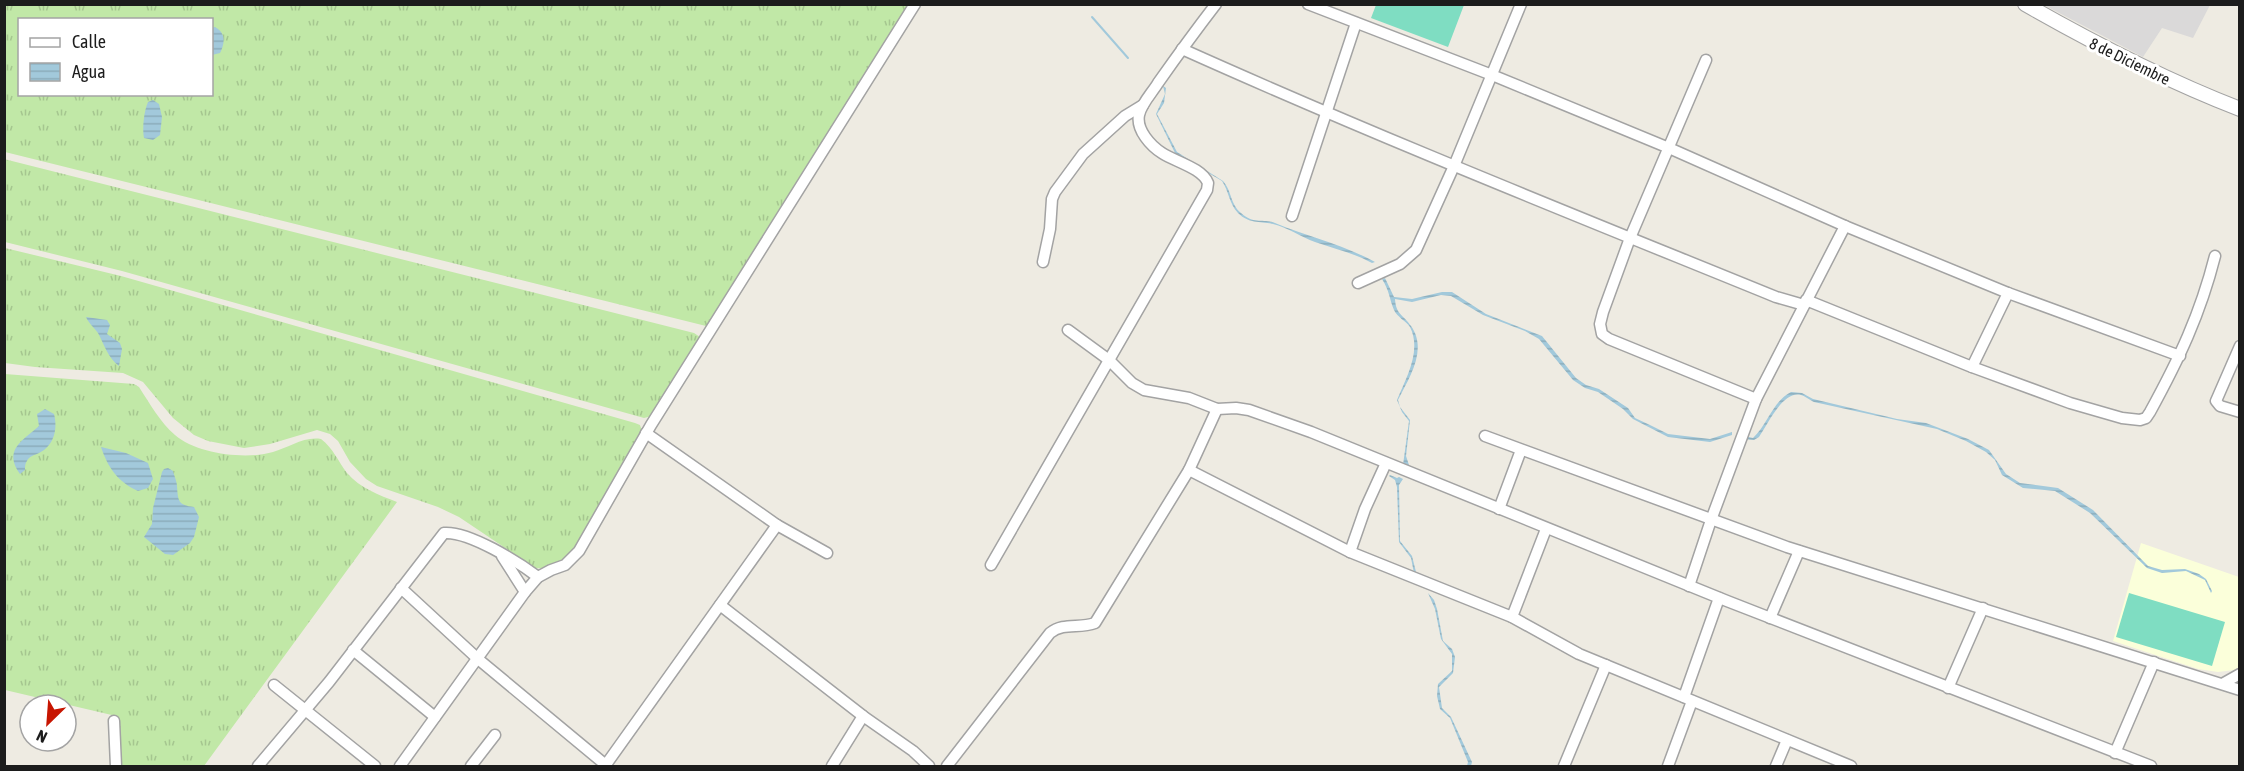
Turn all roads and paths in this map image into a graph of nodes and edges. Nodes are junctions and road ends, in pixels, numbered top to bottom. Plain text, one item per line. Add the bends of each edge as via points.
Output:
1 (915, 4) edge
2 (1216, 4) edge
3 (1308, 4) edge
4 (1521, 4) edge
5 (2025, 4) edge
6 (1356, 23) junction
7 (1182, 49) junction
8 (1706, 60) dead end
9 (1492, 75) junction
10 (1143, 105) junction
11 (2240, 109) edge
12 (1326, 114) junction
13 (1669, 148) junction
14 (1454, 166) junction
15 (1292, 216) dead end
16 (1845, 226) junction
17 (1630, 238) junction
18 (2215, 256) dead end
19 (1043, 262) dead end
20 (1358, 283) dead end
21 (2008, 293) junction
22 (1805, 302) junction
23 (1068, 330) dead end
24 (2240, 346) edge
25 (2180, 356) junction
26 (1109, 360) junction
27 (1972, 367) junction
28 (1756, 399) junction
29 (1217, 409) junction
30 (2240, 412) edge
31 (646, 433) junction
32 (1485, 436) dead end
33 (1521, 450) junction
34 (1386, 463) junction
35 (1189, 470) junction
36 (1499, 509) junction
37 (1711, 520) junction
38 (777, 525) junction
39 (1546, 529) junction
40 (1799, 551) junction
41 (1350, 552) junction
42 (827, 553) dead end
43 (502, 556) junction
44 (991, 565) dead end
45 (538, 577) junction
46 (1689, 586) junction
47 (401, 588) junction
48 (525, 592) junction
49 (1719, 598) junction
50 (720, 605) junction
51 (1983, 609) junction
52 (1512, 617) junction
53 (1770, 618) junction
54 (353, 650) junction
55 (478, 659) junction
56 (2154, 662) junction
57 (1606, 665) junction
58 (2240, 674) edge
59 (2224, 683) junction
60 (274, 685) dead end
61 (1948, 688) junction
62 (2240, 690) edge
63 (1688, 699) junction
64 (305, 710) junction
65 (864, 716) junction
66 (435, 717) junction
67 (114, 721) dead end
68 (495, 735) dead end
69 (1787, 740) junction
70 (2115, 753) junction
71 (116, 766) edge
72 (258, 766) edge
73 (375, 766) edge
74 (400, 766) edge
75 (471, 766) edge
76 (606, 766) edge
77 (832, 766) edge
78 (929, 766) edge
79 (946, 766) edge
80 (1564, 766) edge
81 (1668, 766) edge
82 (1776, 766) edge
83 (1851, 766) edge
84 (2151, 766) edge

1 - 31 street
2 - 7 street
3 - 6 street
4 - 9 street
5 - 11 street, 8 de Diciembre via 2150,71
6 - 9 street
6 - 12 street
7 - 10 street
7 - 12 street
8 - 13 street
9 - 13 street
9 - 14 street
10 - 19 street via 1083,154 1055,192
10 - 26 street via 1139,116 1144,135 1161,153 1202,174 1208,186
12 - 14 street
12 - 15 street
13 - 16 street
13 - 17 street
14 - 17 street
14 - 20 street via 1416,250 1400,264
16 - 21 street
16 - 22 street
17 - 22 street via 1776,297
17 - 28 street via 1603,312 1602,334
18 - 25 street via 2205,297
21 - 25 street
21 - 27 street
22 - 27 street
22 - 28 street
23 - 26 street
24 - 30 street via 2216,401
25 - 27 street via 2150,412 2140,420 2070,403
26 - 29 street via 1144,390 1189,398
26 - 44 street
28 - 37 street
29 - 34 street via 1249,410
29 - 35 street
31 - 38 street
31 - 45 street via 579,551 565,565
32 - 33 street
33 - 36 street
33 - 37 street
34 - 36 street
34 - 41 street
35 - 41 street
35 - 79 street via 1095,624 1068,625 1050,633
36 - 39 street
37 - 40 street
37 - 46 street
38 - 42 street
38 - 50 street
39 - 46 street
39 - 52 street
40 - 51 street
40 - 53 street
41 - 52 street
43 - 45 street
43 - 47 street via 464,535 444,533
43 - 48 street
45 - 48 street
46 - 49 street
47 - 54 street
47 - 55 street
48 - 55 street
49 - 53 street
49 - 63 street
50 - 65 street
50 - 76 street
51 - 56 street
51 - 61 street
52 - 57 street
53 - 61 street
54 - 64 street
54 - 66 street
55 - 66 street
55 - 76 street
56 - 59 street
56 - 70 street
57 - 63 street
57 - 80 street
58 - 59 street
59 - 62 street
60 - 64 street
61 - 70 street
63 - 69 street
63 - 81 street
64 - 72 street
64 - 73 street
65 - 77 street
65 - 78 street
66 - 74 street
67 - 71 street
68 - 75 street
69 - 82 street
69 - 83 street
70 - 84 street

